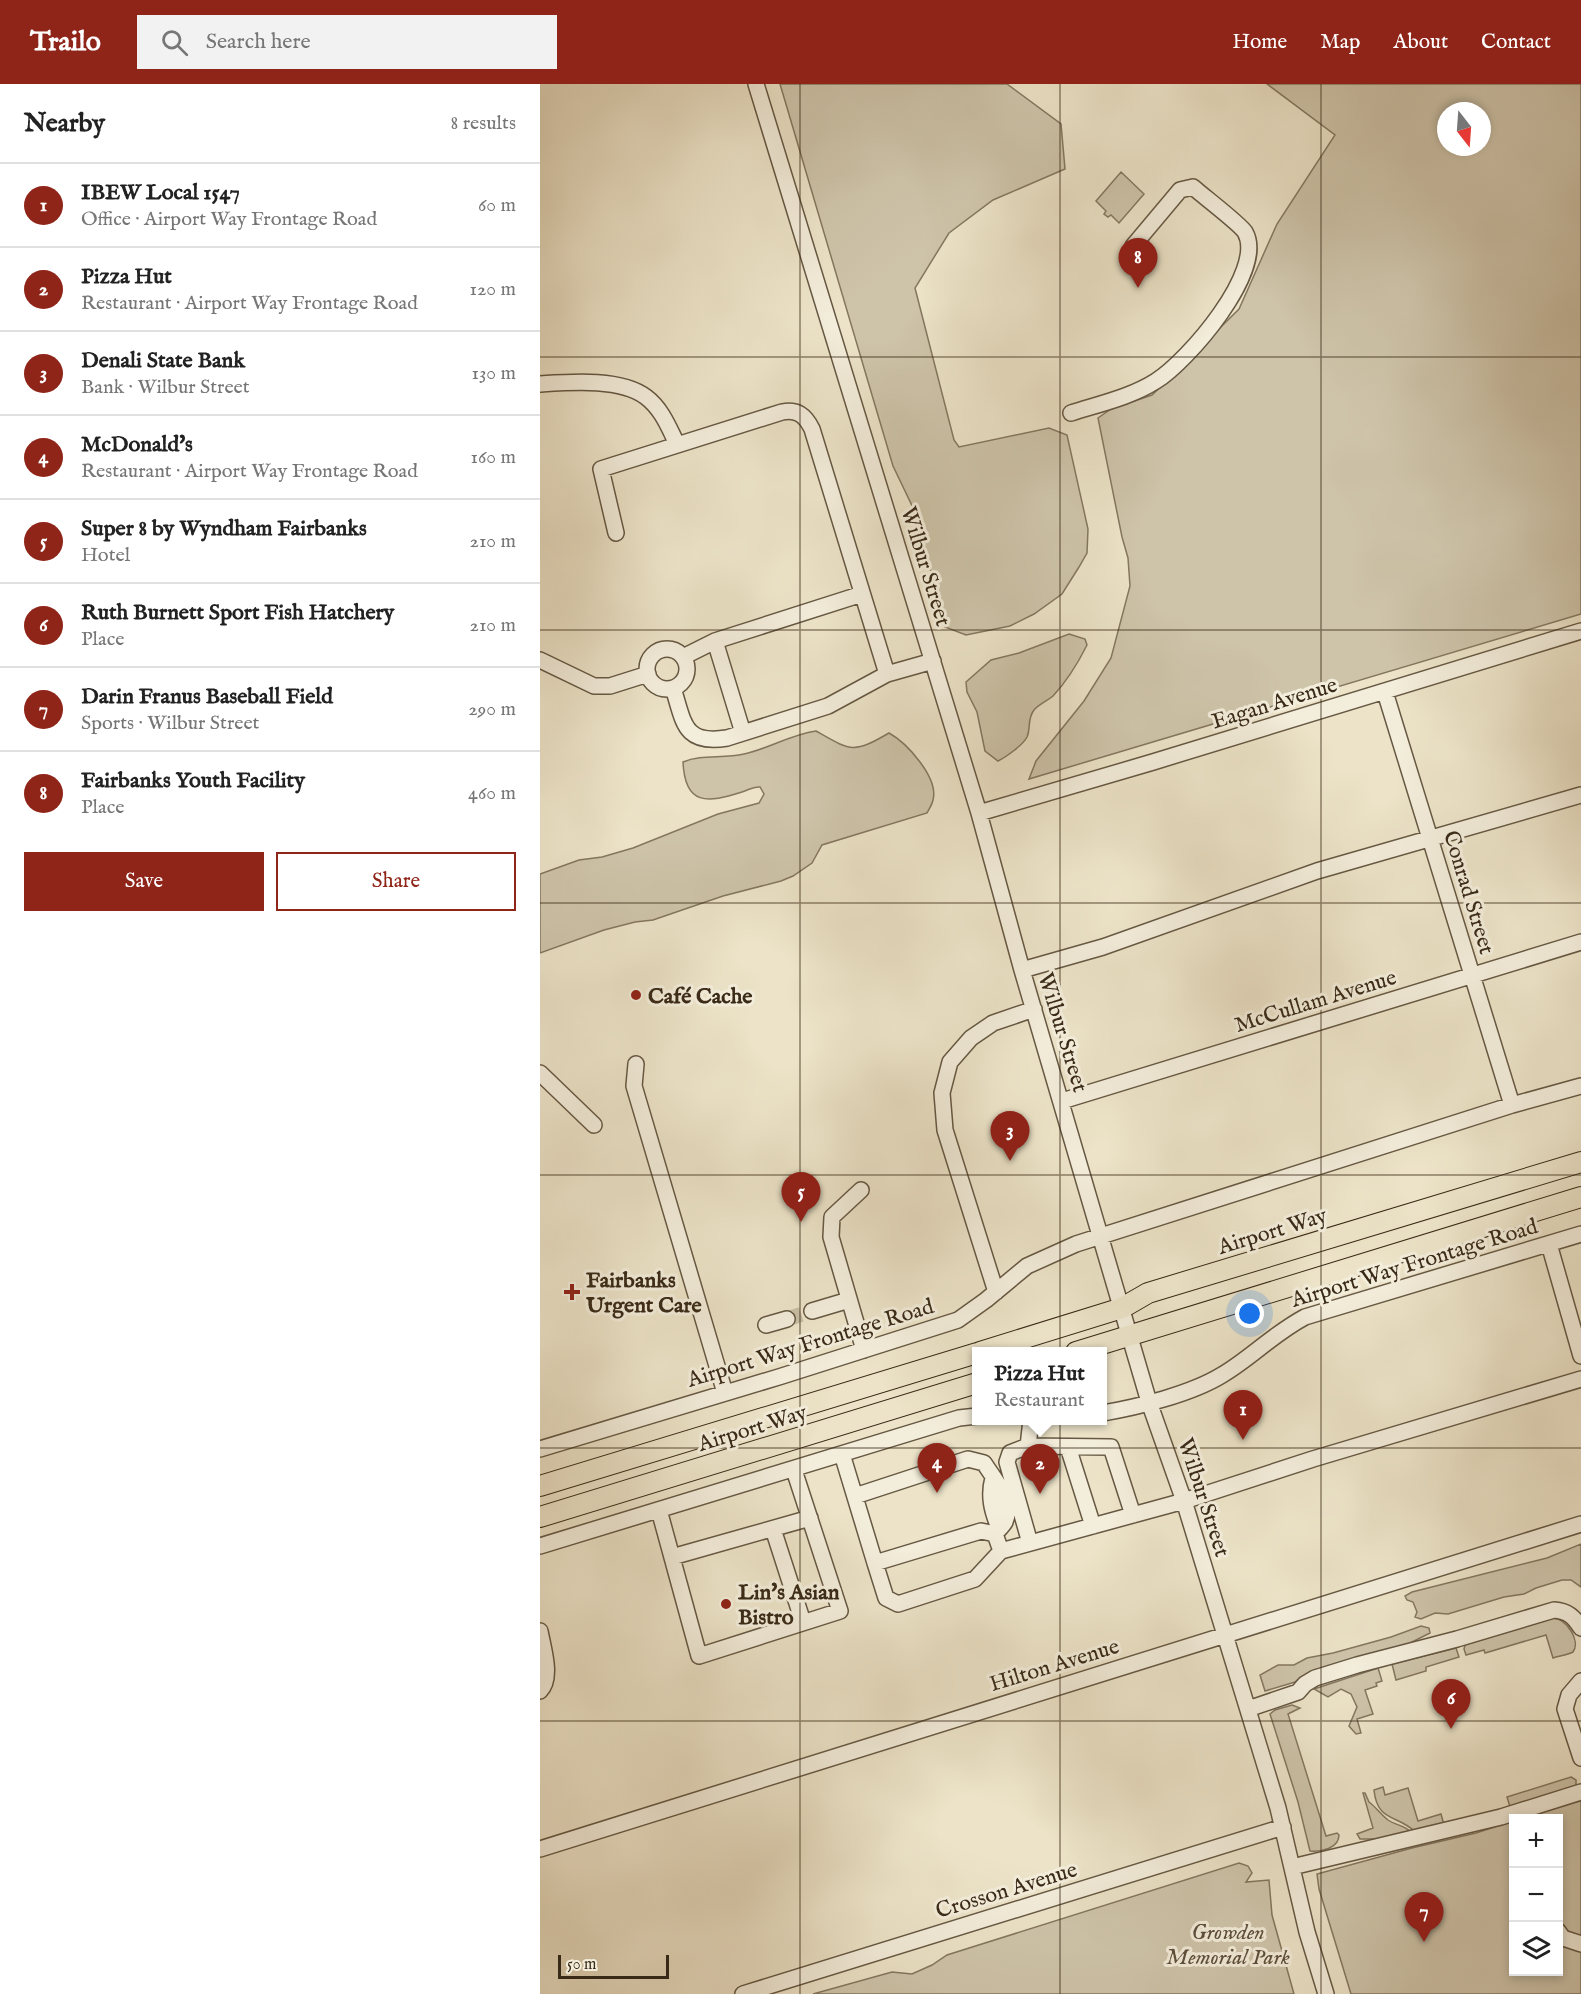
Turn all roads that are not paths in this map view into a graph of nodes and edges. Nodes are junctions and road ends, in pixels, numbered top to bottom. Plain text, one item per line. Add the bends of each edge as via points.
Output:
1 (756, 84) edge
2 (1133, 246) dead end
3 (540, 384) edge
4 (1071, 413) dead end
5 (677, 444) junction
6 (616, 532) dead end
7 (862, 594) junction
8 (1581, 631) edge
9 (715, 641) junction
10 (683, 657) junction
11 (540, 660) edge
12 (933, 661) junction
13 (648, 674) junction
14 (887, 674) junction
15 (673, 688) junction
16 (1385, 692) junction
17 (743, 733) junction
18 (1581, 795) edge
19 (978, 813) junction
20 (1430, 840) junction
21 (1581, 942) edge
22 (1022, 970) junction
23 (1472, 975) junction
24 (1034, 1009) junction
25 (636, 1064) dead end
26 (540, 1072) edge
27 (1581, 1086) edge
28 (1062, 1101) junction
29 (1512, 1105) junction
30 (594, 1125) dead end
31 (1581, 1162) edge
32 (861, 1190) dead end
33 (1581, 1197) edge
34 (1581, 1234) edge
35 (1100, 1238) junction
36 (1549, 1244) junction
37 (996, 1292) junction
38 (849, 1300) junction
39 (1122, 1308) junction
40 (812, 1311) tunnel mouth
41 (788, 1319) tunnel mouth
42 (766, 1325) dead end
43 (1129, 1335) junction
44 (995, 1347) edge
45 (1092, 1347) edge
46 (864, 1350) junction
47 (972, 1354) edge
48 (1581, 1356) edge
49 (1581, 1379) edge
50 (972, 1385) edge
51 (725, 1393) junction
52 (1149, 1402) junction
53 (1107, 1412) edge
54 (972, 1417) edge
55 (1030, 1425) edge
56 (1028, 1446) junction
57 (1068, 1447) junction
58 (540, 1449) edge
59 (842, 1454) junction
60 (794, 1470) junction
61 (540, 1486) edge
62 (855, 1496) junction
63 (1185, 1501) junction
64 (659, 1510) junction
65 (1133, 1515) junction
66 (540, 1517) edge
67 (810, 1518) junction
68 (1581, 1524) edge
69 (1093, 1526) junction
70 (773, 1530) junction
71 (997, 1531) junction
72 (1030, 1543) junction
73 (540, 1546) edge
74 (1000, 1551) junction
75 (672, 1557) junction
76 (875, 1563) junction
77 (803, 1622) junction
78 (1581, 1628) edge
79 (540, 1631) edge
80 (1225, 1635) junction
81 (1581, 1682) edge
82 (540, 1692) edge
83 (1248, 1709) junction
84 (1581, 1758) edge
85 (1581, 1792) edge
86 (1283, 1827) junction
87 (540, 1849) edge
88 (1292, 1867) junction
89 (1563, 1938) edge
90 (1581, 1944) edge
91 (743, 1994) edge
92 (1326, 1994) edge

1 - 12 street, Wilbur Street
2 - 4 street via 1180,190 1193,188 1245,232 1248,266 1228,305 1185,356 1159,379 1142,389
3 - 5 street via 625,386 646,397 663,416
5 - 6 street via 601,469
5 - 7 street via 790,410 807,418
7 - 9 street
7 - 14 street
8 - 16 street, Eagan Avenue
9 - 10 street
9 - 17 street
10 - 13 street via 669,648 657,651 648,661
10 - 15 street via 685,677
11 - 13 street via 594,686 610,686
12 - 14 street
12 - 19 street, Wilbur Street
13 - 15 street via 656,685
14 - 17 street via 828,706
15 - 17 street via 684,722 693,735 713,741
16 - 19 street, Eagan Avenue
16 - 20 street, Conrad Street
18 - 20 street
19 - 22 street, Wilbur Street
20 - 22 street via 1317,871 1103,947
20 - 23 street, Conrad Street
21 - 23 street, McCullam Avenue
22 - 24 street, Wilbur Street
23 - 28 street, McCullam Avenue
23 - 29 street, Conrad Street
24 - 28 street, Wilbur Street
24 - 37 street via 993,1023 971,1038 950,1062 942,1093 945,1130
25 - 51 street via 634,1086
26 - 30 street
27 - 29 street
28 - 35 street, Wilbur Street
29 - 35 street
31 - 39 main road, Airport Way via 1148,1293
32 - 38 street via 832,1217 831,1237
33 - 43 main road
34 - 36 street, Airport Way Frontage Road
35 - 37 street, Airport Way Frontage Road via 1027,1266
35 - 39 street, Wilbur Street
36 - 48 street
36 - 52 street, Airport Way Frontage Road via 1305,1317 1272,1336 1221,1376
37 - 46 street, Airport Way Frontage Road via 958,1320
38 - 40 street
38 - 46 street
39 - 43 street, Wilbur Street
39 - 44 main road, Airport Way
41 - 42 street
43 - 45 main road
43 - 52 street, Wilbur Street
46 - 51 street, Airport Way Frontage Road
47 - 61 main road, Airport Way
49 - 63 street
50 - 66 main road, Airport Way
51 - 58 street, Airport Way Frontage Road
52 - 53 street, Airport Way Frontage Road
52 - 63 street, Wilbur Street
54 - 59 street
55 - 56 street
56 - 57 street
56 - 72 street via 1010,1453 1007,1462
57 - 65 street via 1111,1447
57 - 69 street
59 - 60 street
59 - 62 street
60 - 64 street
60 - 67 street
62 - 71 street via 968,1460 984,1463 1004,1492 1005,1521
62 - 76 street
63 - 65 street
63 - 80 street, Wilbur Street
64 - 73 street
64 - 75 street
65 - 69 street
67 - 70 street
67 - 77 street via 840,1611
68 - 80 street, Hilton Avenue
69 - 72 street
70 - 75 street
70 - 77 street
71 - 74 street
71 - 76 street via 981,1531
72 - 74 street
74 - 76 street via 975,1579 898,1604 886,1598
75 - 77 street via 699,1656
78 - 83 street via 1573,1617 1554,1610 1315,1678 1298,1692
79 - 82 street via 546,1681
80 - 83 street, Wilbur Street
80 - 87 street, Hilton Avenue
81 - 84 street via 1569,1695 1565,1708
83 - 86 street, Wilbur Street
85 - 88 street via 1500,1817
86 - 88 street, Wilbur Street
86 - 91 street, Crosson Avenue
88 - 92 street, Wilbur Street
89 - 90 street

